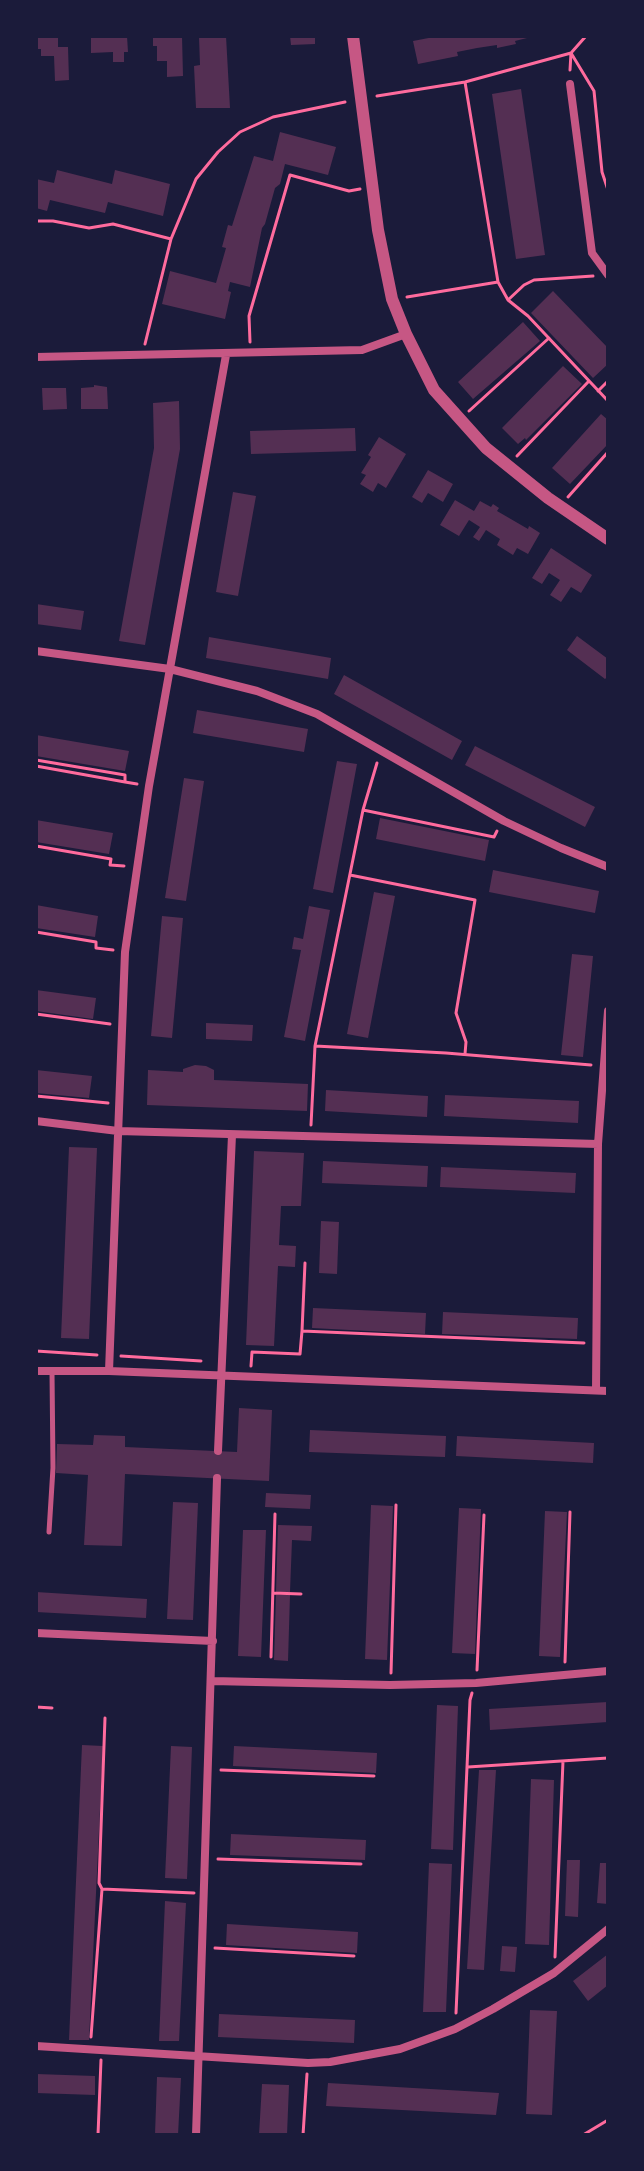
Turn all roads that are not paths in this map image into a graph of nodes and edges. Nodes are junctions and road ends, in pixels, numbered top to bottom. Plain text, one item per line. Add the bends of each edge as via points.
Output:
1 (353, 36) edge
2 (570, 84) road end
3 (606, 273) edge
4 (406, 334) junction
5 (226, 355) junction
6 (36, 357) edge
7 (608, 539) edge
8 (36, 651) edge
9 (170, 669) junction
10 (608, 867) edge
11 (608, 1011) edge
12 (36, 1121) edge
13 (118, 1131) junction
14 (232, 1135) junction
15 (598, 1144) junction
16 (36, 1371) edge
17 (52, 1371) junction
18 (109, 1371) junction
19 (220, 1377) junction
20 (596, 1390) junction
21 (608, 1391) edge
22 (218, 1451) dead end
23 (217, 1478) dead end
24 (49, 1532) dead end
25 (36, 1633) edge
26 (213, 1641) junction
27 (608, 1671) edge
28 (212, 1681) junction
29 (608, 1929) edge
30 (36, 2046) edge
31 (199, 2057) junction
32 (196, 2135) edge

1 - 4 street via 378,230 392,299
2 - 3 street via 592,253
4 - 5 street via 362,350
4 - 7 street via 434,390 459,421 508,466
5 - 6 street
5 - 9 street
8 - 9 street
9 - 10 street via 257,691 317,714 504,821
9 - 13 street via 125,952
11 - 15 street
12 - 13 street
13 - 14 street
13 - 18 street
14 - 15 street
14 - 19 street
15 - 20 street
16 - 17 street
17 - 18 street
17 - 24 lane
18 - 19 street
19 - 20 street
19 - 22 street
20 - 21 street
23 - 26 street
25 - 26 street
26 - 28 street
27 - 28 street via 476,1683
28 - 31 street
29 - 31 street via 554,1973 455,2029 400,2049 308,2063
30 - 31 street
31 - 32 street

